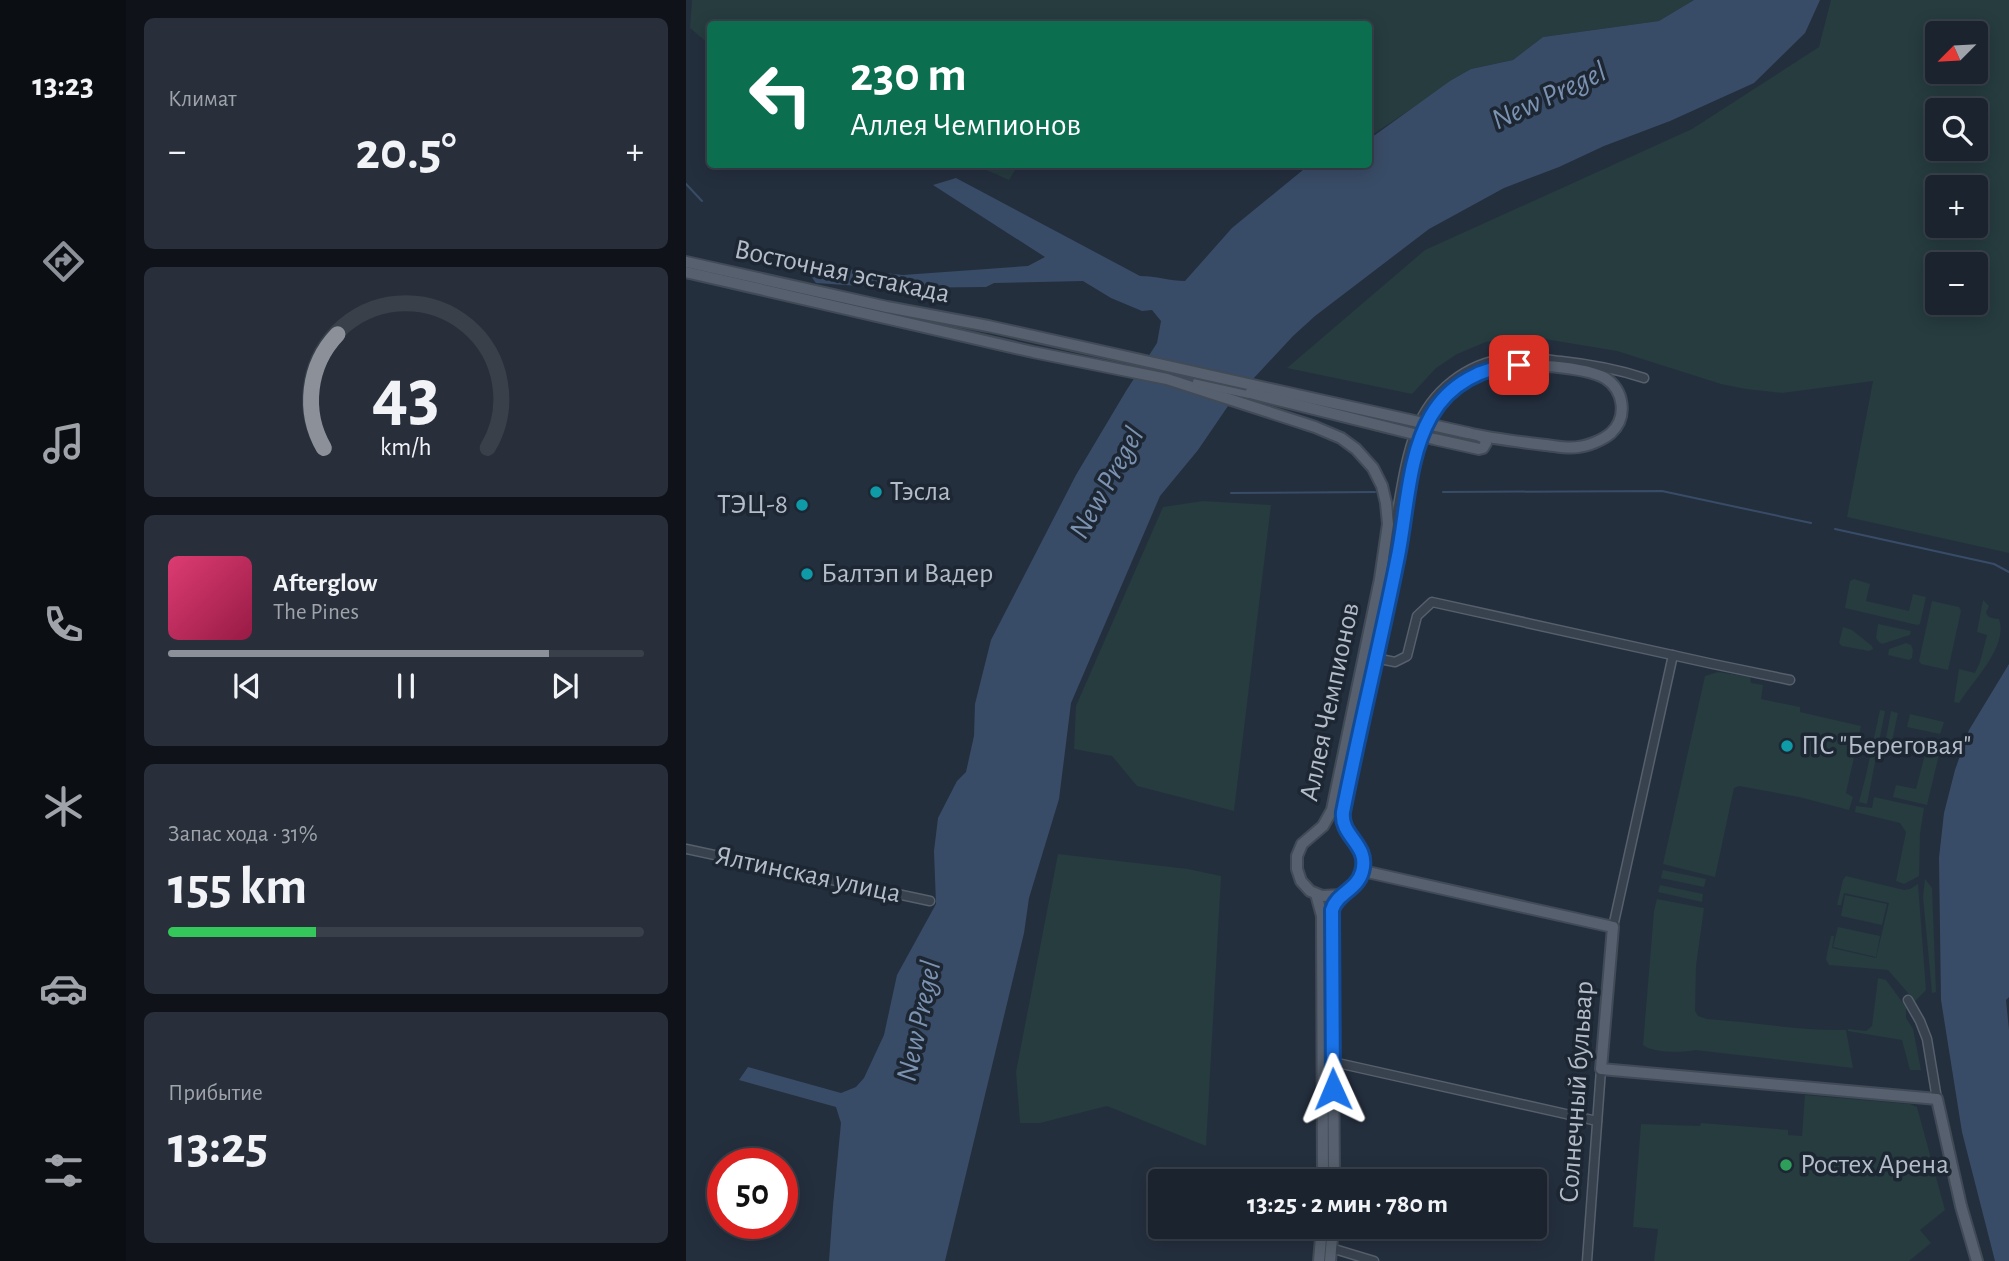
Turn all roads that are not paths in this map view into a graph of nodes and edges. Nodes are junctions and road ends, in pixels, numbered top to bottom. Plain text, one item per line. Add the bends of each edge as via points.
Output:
1 (686, 262) edge
2 (686, 272) edge
3 (1644, 378) dead end
4 (1167, 379) junction
5 (1480, 436) junction
6 (1380, 579) junction
7 (1673, 655) junction
8 (1375, 658) junction
9 (1790, 680) dead end
10 (1318, 832) junction
11 (1349, 836) junction
12 (686, 849) edge
13 (1363, 871) junction
14 (1316, 894) junction
15 (1342, 895) junction
16 (930, 901) dead end
17 (1613, 927) junction
18 (1908, 1000) dead end
19 (1332, 1062) junction
20 (1601, 1069) junction
21 (1937, 1099) junction
22 (1597, 1121) junction
23 (1323, 1169) edge
24 (1334, 1169) edge
25 (1321, 1239) edge
26 (1332, 1239) edge
27 (1331, 1248) junction
28 (1319, 1261) edge
29 (1330, 1261) edge
30 (1374, 1261) edge
31 (1587, 1261) edge
32 (1977, 1261) edge

1 - 5 main road, Восточная эстакада, bridge
2 - 4 main road, Восточная эстакада
3 - 6 street via 1595,365 1525,357 1485,363 1456,378 1433,399 1417,428
4 - 5 main road, bridge via 1251,393 1479,449 1486,443
4 - 6 main road, Аллея Чемпионов via 1291,419 1356,449 1377,475 1388,514
5 - 8 main road, Аллея Чемпионов via 1577,448 1613,431 1621,418 1621,400 1613,385 1598,375 1532,365 1493,368 1446,395 1420,439
6 - 10 main road, Аллея Чемпионов via 1332,810
7 - 8 street via 1432,602 1417,616 1408,656 1395,662
7 - 9 street
7 - 17 street, Солнечный бульвар
8 - 11 main road, Аллея Чемпионов via 1343,812
10 - 11 main road, Аллея Чемпионов via 1337,830
10 - 14 main road, Аллея Чемпионов via 1302,844 1296,862 1301,881
11 - 13 main road, Аллея Чемпионов via 1361,851
12 - 16 street, Ялтинская улица
13 - 15 main road
13 - 17 main road
14 - 15 main road
14 - 23 main road, Аллея Чемпионов via 1322,916
15 - 19 main road via 1332,910
17 - 20 main road, Солнечный бульвар
18 - 21 street via 1927,1039
19 - 22 street
19 - 24 main road
20 - 21 main road
20 - 22 street, Солнечный бульвар
21 - 32 main road
22 - 31 street, Солнечный бульвар
25 - 28 main road
26 - 27 main road
27 - 29 main road
27 - 30 street

